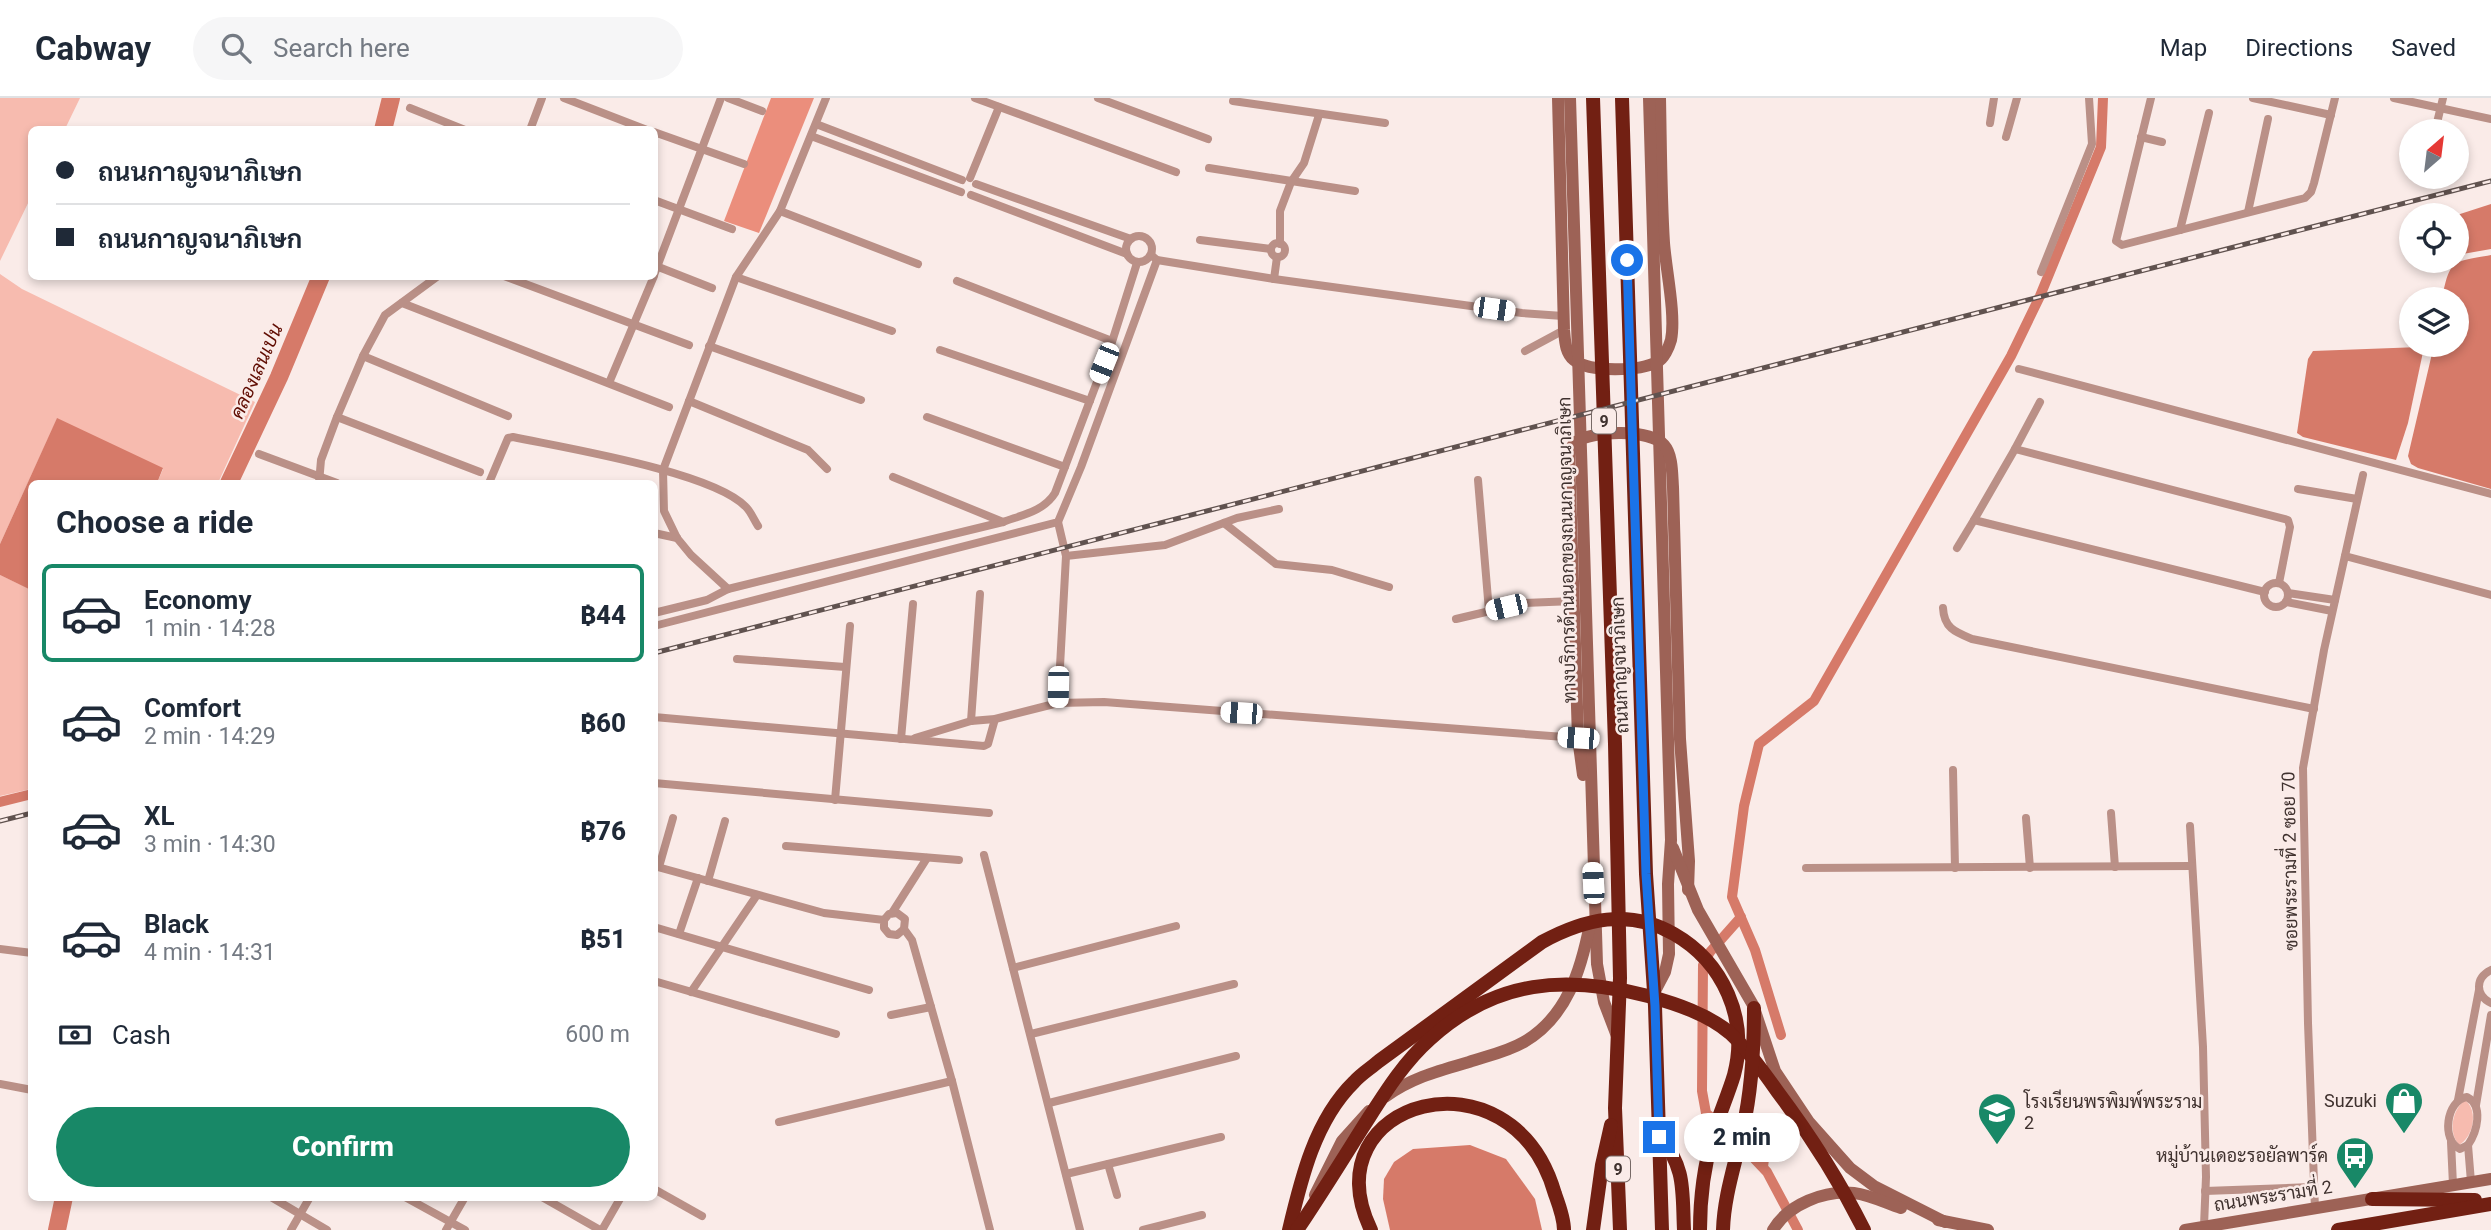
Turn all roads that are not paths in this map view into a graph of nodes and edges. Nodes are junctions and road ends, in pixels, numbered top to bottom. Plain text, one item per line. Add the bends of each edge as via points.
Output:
1 (541, 98) edge
2 (564, 98) edge
3 (721, 98) edge
4 (729, 98) edge
5 (826, 98) edge
6 (975, 98) edge
7 (1098, 98) edge
8 (1558, 98) edge
9 (1570, 98) edge
10 (1593, 98) edge
11 (1622, 98) edge
12 (1649, 98) edge
13 (1660, 98) edge
14 (1994, 98) edge
15 (2017, 98) edge
16 (2089, 98) edge
17 (2151, 98) edge
18 (2253, 98) edge
19 (2335, 98) edge
20 (2394, 98) edge
21 (2443, 98) edge
22 (1233, 101) dead end
23 (999, 107) junction
24 (410, 108) dead end
25 (2441, 109) junction
26 (762, 111) dead end
27 (2209, 113) dead end
28 (1319, 115) junction
29 (2331, 115) junction
30 (2268, 119) dead end
31 (2438, 119) edge
32 (2491, 119) edge
33 (1385, 123) dead end
34 (1990, 123) dead end
35 (816, 124) junction
36 (455, 126) edge
37 (531, 126) edge
38 (638, 126) edge
39 (658, 134) edge
40 (811, 136) junction
41 (2006, 137) dead end
42 (2141, 137) junction
43 (1208, 139) dead end
44 (2162, 142) dead end
45 (702, 150) junction
46 (744, 164) dead end
47 (1209, 167) dead end
48 (1176, 172) dead end
49 (969, 181) junction
50 (1291, 182) junction
51 (1354, 191) dead end
52 (961, 192) junction
53 (971, 195) junction
54 (658, 201) edge
55 (679, 209) junction
56 (780, 211) junction
57 (2248, 212) junction
58 (732, 229) dead end
59 (2180, 230) junction
60 (1131, 239) junction
61 (1200, 240) dead end
62 (1280, 243) junction
63 (1271, 249) junction
64 (1127, 254) junction
65 (1277, 257) junction
66 (1154, 258) junction
67 (1137, 262) junction
68 (658, 263) edge
69 (918, 264) dead end
70 (658, 272) edge
71 (2041, 272) dead end
72 (736, 277) junction
73 (1274, 279) junction
74 (433, 280) edge
75 (516, 280) edge
76 (652, 280) edge
77 (957, 281) dead end
78 (712, 288) dead end
79 (402, 303) junction
80 (1563, 316) junction
81 (634, 325) junction
82 (1564, 330) junction
83 (892, 331) dead end
84 (1112, 341) junction
85 (689, 345) dead end
86 (709, 345) junction
87 (940, 350) dead end
88 (1525, 351) dead end
89 (363, 356) junction
90 (2019, 369) dead end
91 (609, 383) junction
92 (860, 400) dead end
93 (689, 401) junction
94 (1090, 401) junction
95 (2040, 402) dead end
96 (669, 407) dead end
97 (508, 416) dead end
98 (928, 416) dead end
99 (337, 417) junction
100 (2015, 449) junction
101 (259, 454) dead end
102 (1065, 467) junction
103 (827, 468) dead end
104 (663, 470) junction
105 (480, 472) dead end
106 (2363, 475) dead end
107 (893, 477) dead end
108 (319, 479) edge
109 (490, 480) edge
110 (1478, 480) dead end
111 (2298, 489) dead end
112 (2491, 494) edge
113 (2357, 499) junction
114 (1279, 509) dead end
115 (1974, 520) junction
116 (1003, 522) junction
117 (1058, 522) junction
118 (1224, 523) junction
119 (758, 526) dead end
120 (658, 534) edge
121 (677, 538) junction
122 (1957, 548) dead end
123 (1066, 556) junction
124 (2345, 556) junction
125 (2279, 583) junction
126 (1389, 587) dead end
127 (728, 589) junction
128 (2265, 592) junction
129 (980, 594) dead end
130 (2491, 595) edge
131 (2287, 597) junction
132 (2335, 600) junction
133 (1574, 601) junction
134 (913, 604) dead end
135 (1943, 608) dead end
136 (1489, 611) junction
137 (2332, 611) junction
138 (658, 612) edge
139 (1456, 619) dead end
140 (658, 625) edge
141 (850, 626) dead end
142 (737, 659) dead end
143 (845, 667) junction
144 (1058, 703) junction
145 (2314, 709) junction
146 (658, 718) edge
147 (995, 719) junction
148 (971, 721) junction
149 (841, 734) junction
150 (904, 739) junction
151 (1584, 740) junction
152 (1953, 770) dead end
153 (658, 783) edge
154 (835, 800) junction
155 (989, 813) dead end
156 (2111, 813) dead end
157 (673, 818) dead end
158 (2026, 818) dead end
159 (725, 821) dead end
160 (2190, 826) dead end
161 (1671, 840) junction
162 (786, 846) dead end
163 (984, 855) dead end
164 (927, 858) junction
165 (959, 860) dead end
166 (658, 863) edge
167 (658, 866) edge
168 (2192, 866) junction
169 (2115, 867) junction
170 (1806, 868) dead end
171 (1955, 868) junction
172 (2030, 868) junction
173 (698, 878) junction
174 (708, 881) junction
175 (1688, 890) junction
176 (757, 895) junction
177 (1594, 902) junction
178 (892, 913) junction
179 (884, 920) junction
180 (1176, 926) dead end
181 (658, 928) edge
182 (904, 929) junction
183 (679, 934) junction
184 (722, 946) junction
185 (0, 949) edge
186 (28, 952) edge
187 (1013, 968) junction
188 (2491, 970) edge
189 (658, 982) edge
190 (1234, 984) dead end
191 (869, 990) dead end
192 (2479, 990) junction
193 (691, 992) junction
194 (1654, 993) junction
195 (2491, 1003) edge
196 (931, 1007) junction
197 (1754, 1008) junction
198 (891, 1015) dead end
199 (2491, 1015) edge
200 (836, 1034) dead end
201 (1031, 1034) junction
202 (1618, 1040) junction
203 (1236, 1056) dead end
204 (952, 1081) junction
205 (0, 1084) edge
206 (28, 1089) edge
207 (2458, 1100) junction
208 (1049, 1104) junction
209 (2476, 1107) junction
210 (1615, 1108) junction
211 (779, 1122) dead end
212 (1659, 1134) junction
213 (1221, 1137) dead end
214 (2451, 1142) junction
215 (2469, 1145) junction
216 (1108, 1164) junction
217 (1066, 1174) junction
218 (2491, 1179) edge
219 (2471, 1182) junction
220 (2452, 1185) junction
221 (2312, 1186) junction
222 (658, 1191) edge
223 (2205, 1191) junction
224 (1117, 1195) dead end
225 (2372, 1199) junction
226 (278, 1201) edge
227 (308, 1201) edge
228 (411, 1201) edge
229 (463, 1201) edge
230 (549, 1201) edge
231 (619, 1201) edge
232 (2491, 1202) edge
233 (2315, 1209) junction
234 (300, 1214) junction
235 (1202, 1215) dead end
236 (702, 1216) dead end
237 (1945, 1222) junction
238 (448, 1226) edge
239 (1775, 1226) edge
240 (2204, 1226) junction
241 (291, 1230) edge
242 (327, 1230) edge
243 (465, 1230) edge
244 (601, 1230) edge
245 (990, 1230) edge
246 (1080, 1230) edge
247 (1143, 1230) edge
248 (1289, 1230) edge
249 (1298, 1230) edge
250 (1371, 1230) edge
251 (1564, 1230) edge
252 (1592, 1230) edge
253 (1620, 1230) edge
254 (1662, 1230) edge
255 (1684, 1230) edge
256 (1700, 1230) edge
257 (1723, 1230) edge
258 (1864, 1230) edge
259 (1988, 1230) edge
260 (2185, 1230) edge
261 (2338, 1230) edge

1 - 37 street
2 - 38 street
3 - 45 street
4 - 26 street
5 - 35 street
6 - 23 street
7 - 43 street
8 - 80 main road
9 - 151 main road, ทางบริการด้านนอกของถนนกาญจนาภิเษก
10 - 202 highway, ถนนกาญจนาภิเษก / 9 via 1615,744
11 - 194 highway, ถนนกาญจนาภิเษก / 9
12 - 161 main road
13 - 82 main road via 1671,340 1658,362 1621,371 1588,367 1573,359 1566,349
14 - 34 street
15 - 41 street
16 - 71 street via 2092,144
17 - 42 street
18 - 29 street
19 - 29 street
20 - 25 street
21 - 25 street
22 - 28 street
23 - 48 street
23 - 49 street
24 - 36 street
25 - 31 street
25 - 32 street
27 - 59 street
28 - 33 street
28 - 50 street via 1304,163
29 - 57 street via 2311,192 2305,198
30 - 57 street
35 - 40 street
35 - 49 street
39 - 45 street
40 - 52 street
40 - 56 street
42 - 44 street
42 - 59 street via 2116,241 2122,245
45 - 46 street
45 - 55 street
47 - 50 street
49 - 52 street via 959,187
49 - 53 street via 976,189
49 - 60 street
50 - 51 street
50 - 62 street via 1278,220
52 - 53 street
53 - 64 street
54 - 55 street
55 - 58 street
55 - 68 street
56 - 69 street
56 - 72 street
57 - 59 street
60 - 64 street
60 - 66 street via 1147,239
61 - 63 street
62 - 63 street
62 - 65 street via 1285,250
63 - 65 street
64 - 67 street
65 - 73 street
66 - 67 street
66 - 73 street
66 - 117 street
67 - 84 street
70 - 78 street
72 - 83 street
72 - 86 street
73 - 80 street
74 - 79 street
75 - 81 street
76 - 81 street
77 - 84 street
79 - 89 street via 385,315
79 - 91 street
80 - 82 main road
81 - 85 street
81 - 91 street
82 - 88 street
84 - 94 street
86 - 92 street
86 - 93 street
87 - 94 street
89 - 97 street
89 - 99 street
90 - 112 street
91 - 96 street
93 - 103 street via 808,450
93 - 104 street
94 - 102 street
95 - 100 street
98 - 102 street
99 - 105 street
99 - 108 street
100 - 115 street
100 - 125 street via 2288,520
101 - 108 street
102 - 116 street via 1049,502
104 - 109 street via 510,437
104 - 119 street via 727,495 746,507
104 - 121 street via 664,511
106 - 113 street, ซอยพระรามที่ 2 ซอย 70
107 - 116 street
110 - 136 street
111 - 113 street
113 - 124 street, ซอยพระรามที่ 2 ซอย 70
114 - 118 street
115 - 122 street
115 - 128 street
116 - 127 street
117 - 123 street
117 - 140 street
118 - 123 street via 1165,545
118 - 126 street via 1276,564 1332,570
120 - 121 street
121 - 127 street
123 - 144 street
124 - 130 street
124 - 132 street, ซอยพระรามที่ 2 ซอย 70
125 - 128 street
125 - 131 street
127 - 138 street via 707,600
128 - 131 street via 2273,606 2280,606
129 - 148 street
131 - 132 street
131 - 137 street
132 - 137 street, ซอยพระรามที่ 2 ซอย 70
133 - 136 street via 1524,603
133 - 151 main road
133 - 175 main road via 1571,447 1578,440 1609,434 1653,437 1670,454 1673,487
134 - 150 street
135 - 145 street via 1951,630 1972,639
136 - 139 street
137 - 145 street, ซอยพระรามที่ 2 ซอย 70
141 - 143 street
142 - 143 street
143 - 149 street
144 - 147 street
144 - 151 street via 1104,702
145 - 221 street, ซอยพระรามที่ 2 ซอย 70 via 2303,768
146 - 149 street
147 - 148 street
147 - 150 street via 984,746
148 - 150 street
149 - 150 street
149 - 154 street
151 - 177 main road, ทางบริการด้านนอกของถนนกาญจนาภิเษก
152 - 171 street
153 - 154 street
154 - 155 street
156 - 169 street
157 - 166 street
158 - 172 street
159 - 174 street
160 - 168 street
161 - 175 main road
161 - 194 main road via 1669,954
162 - 164 street
163 - 187 street
164 - 165 street
164 - 178 street
167 - 173 street
168 - 169 street
168 - 223 street via 2203,1047
169 - 172 street
170 - 171 street
171 - 172 street
173 - 174 street
173 - 183 street
174 - 176 street
175 - 197 main road
176 - 179 street via 835,915
176 - 184 street
177 - 202 main road, ทางบริการด้านนอกของถนนกาญจนาภิเษก via 1599,982
177 - 249 main road via 1576,981 1542,1029 1504,1051 1426,1073 1374,1105 1342,1141
178 - 179 street
178 - 182 street via 905,919
179 - 182 street via 889,934
180 - 187 street
181 - 183 street
182 - 196 street via 912,940
183 - 184 street
184 - 191 street
184 - 193 street
185 - 186 street
187 - 201 street
188 - 192 street via 2482,976
189 - 193 street
190 - 201 street
192 - 195 street
192 - 207 street
193 - 200 street
194 - 212 highway, ถนนกาญจนาภิเษก / 9
196 - 198 street
196 - 204 street
197 - 237 main road via 1775,1070 1821,1137 1874,1186
197 - 257 highway via 1743,1129
199 - 209 street
201 - 208 street
202 - 210 highway, ถนนกาญจนาภิเษก / 9
203 - 208 street
204 - 211 street
204 - 245 street
205 - 206 street
207 - 209 street via 2467,1097
207 - 214 street via 2450,1118
208 - 217 street
209 - 215 street via 2477,1126
210 - 252 highway
210 - 253 highway, ถนนกาญจนาภิเษก / 9
212 - 254 highway, ถนนกาญจนาภิเษก / 9
212 - 255 highway via 1680,1168
213 - 216 street
214 - 215 street via 2460,1149
214 - 220 street
215 - 219 street
216 - 217 street
216 - 224 street
217 - 246 street
218 - 219 main road, ถนนพระรามที่ 2
219 - 220 main road, ถนนพระรามที่ 2
220 - 225 main road, ถนนพระรามที่ 2
221 - 223 street
221 - 233 street, ซอยพระรามที่ 2 ซอย 70
222 - 236 street
223 - 240 street
225 - 232 highway
225 - 233 main road, ถนนพระรามที่ 2
226 - 234 street
227 - 234 street
228 - 238 street
229 - 238 street
230 - 244 street
231 - 244 street
232 - 261 highway
233 - 240 main road, ถนนพระรามที่ 2
234 - 241 street
234 - 242 street
235 - 247 street
237 - 239 main road via 1852,1193 1803,1202
237 - 259 main road
238 - 243 street
240 - 260 main road, ถนนพระรามที่ 2
248 - 256 highway via 1301,1177 1323,1126 1353,1082 1542,942 1586,922 1625,920 1646,922 1681,938 1707,960 1733,1004 1738,1028 1734,1073 1713,1134 1703,1181
249 - 258 highway via 1393,1081 1427,1041 1487,1001 1561,983 1664,1001 1728,1032 1813,1141
250 - 251 highway via 1359,1188 1360,1170 1377,1134 1418,1106 1464,1104 1512,1125 1539,1155

